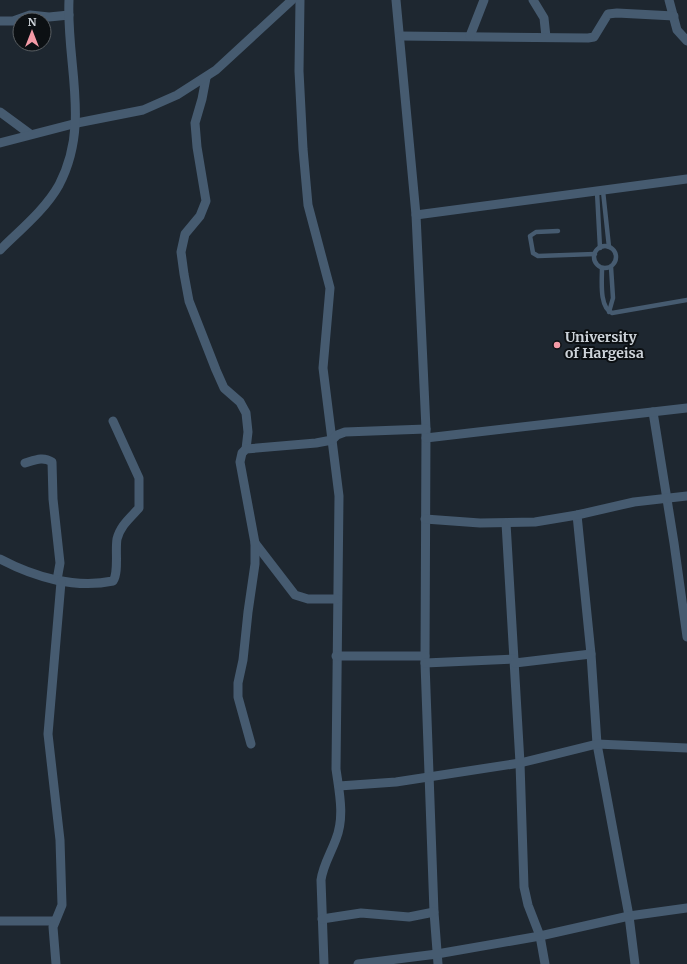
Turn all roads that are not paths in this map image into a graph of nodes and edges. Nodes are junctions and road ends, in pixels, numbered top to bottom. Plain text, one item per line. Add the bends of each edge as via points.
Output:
1 (69, 0) edge
2 (292, 0) edge
3 (300, 0) edge
4 (396, 0) edge
5 (484, 0) edge
6 (533, 0) edge
7 (669, 0) edge
8 (69, 15) junction
9 (674, 16) junction
10 (0, 21) edge
11 (400, 36) junction
12 (470, 36) junction
13 (546, 37) junction
14 (687, 41) edge
15 (206, 78) junction
16 (0, 112) edge
17 (77, 122) junction
18 (30, 134) junction
19 (0, 143) edge
20 (687, 179) edge
21 (600, 192) junction
22 (416, 215) junction
23 (558, 231) dead end
24 (609, 247) junction
25 (600, 248) junction
26 (0, 250) edge
27 (595, 254) junction
28 (610, 267) junction
29 (602, 268) junction
30 (687, 300) edge
31 (609, 312) junction
32 (687, 408) edge
33 (653, 412) junction
34 (113, 421) dead end
35 (426, 433) junction
36 (332, 440) junction
37 (246, 449) junction
38 (25, 463) dead end
39 (687, 496) edge
40 (667, 499) junction
41 (577, 515) junction
42 (425, 519) junction
43 (506, 523) junction
44 (255, 543) junction
45 (0, 559) edge
46 (59, 581) junction
47 (337, 600) junction
48 (686, 620) edge
49 (687, 637) edge
50 (591, 654) junction
51 (336, 656) junction
52 (425, 660) junction
53 (515, 661) junction
54 (251, 744) dead end
55 (597, 744) junction
56 (687, 748) edge
57 (520, 763) junction
58 (429, 778) junction
59 (339, 786) junction
60 (687, 908) edge
61 (434, 912) junction
62 (629, 916) junction
63 (322, 919) junction
64 (0, 921) edge
65 (55, 921) junction
66 (540, 936) junction
67 (437, 954) junction
68 (56, 964) edge
69 (324, 964) edge
70 (358, 964) edge
71 (438, 964) edge
72 (545, 964) edge
73 (635, 964) edge

1 - 8 street
2 - 15 street
3 - 36 street via 299,71 308,205 330,288 324,368
4 - 11 street
5 - 12 street
6 - 13 street via 544,18
7 - 9 street
8 - 10 street via 30,15 13,21
8 - 17 street
9 - 13 street via 608,14 594,37
9 - 14 street via 677,30
11 - 12 street
11 - 22 street
12 - 13 street
15 - 17 street via 177,95 143,110
15 - 37 street via 195,122 206,201 200,216 185,234 181,252 189,301 216,370 224,388 240,402 246,413
16 - 18 street
17 - 18 street
17 - 26 street via 70,159 58,186 39,211
18 - 19 street
20 - 21 street
21 - 22 street
21 - 24 lane
21 - 25 lane
22 - 35 street
23 - 27 lane via 536,232 530,236 533,253 538,256
24 - 25 lane
24 - 28 lane via 617,256 614,265
25 - 27 lane
27 - 29 lane via 595,263
28 - 29 lane
28 - 31 lane via 613,298
29 - 31 lane via 603,298
30 - 31 lane via 618,313
32 - 33 street
33 - 35 street
33 - 40 street
34 - 46 street via 139,478 139,508 122,527 117,539 113,580 100,584
35 - 36 street via 345,432
35 - 42 street
36 - 37 street
36 - 47 street via 339,496
37 - 44 street via 240,462
38 - 46 street via 38,459 52,462 60,563
39 - 40 street
40 - 41 street via 634,502
40 - 48 street
41 - 43 street via 535,522
41 - 50 street
42 - 43 street
42 - 52 street
43 - 53 street
44 - 47 street via 295,596
44 - 54 street via 255,564 238,683 238,697
45 - 46 street via 13,566
46 - 65 street via 48,734 60,840 62,905
47 - 51 street
48 - 49 street
50 - 53 street
50 - 55 street
51 - 52 street
51 - 59 street via 336,769
52 - 53 street
52 - 58 street
53 - 57 street
55 - 56 street
55 - 57 street
55 - 62 street
57 - 58 street
57 - 66 street via 524,887
58 - 59 street
58 - 61 street
59 - 63 street via 341,801 337,838 322,871
60 - 62 street
61 - 63 street via 408,917 361,913
61 - 67 street
62 - 66 street
62 - 73 street
63 - 69 street
64 - 65 street
65 - 68 street via 53,931
66 - 67 street
66 - 72 street
67 - 70 street
67 - 71 street

